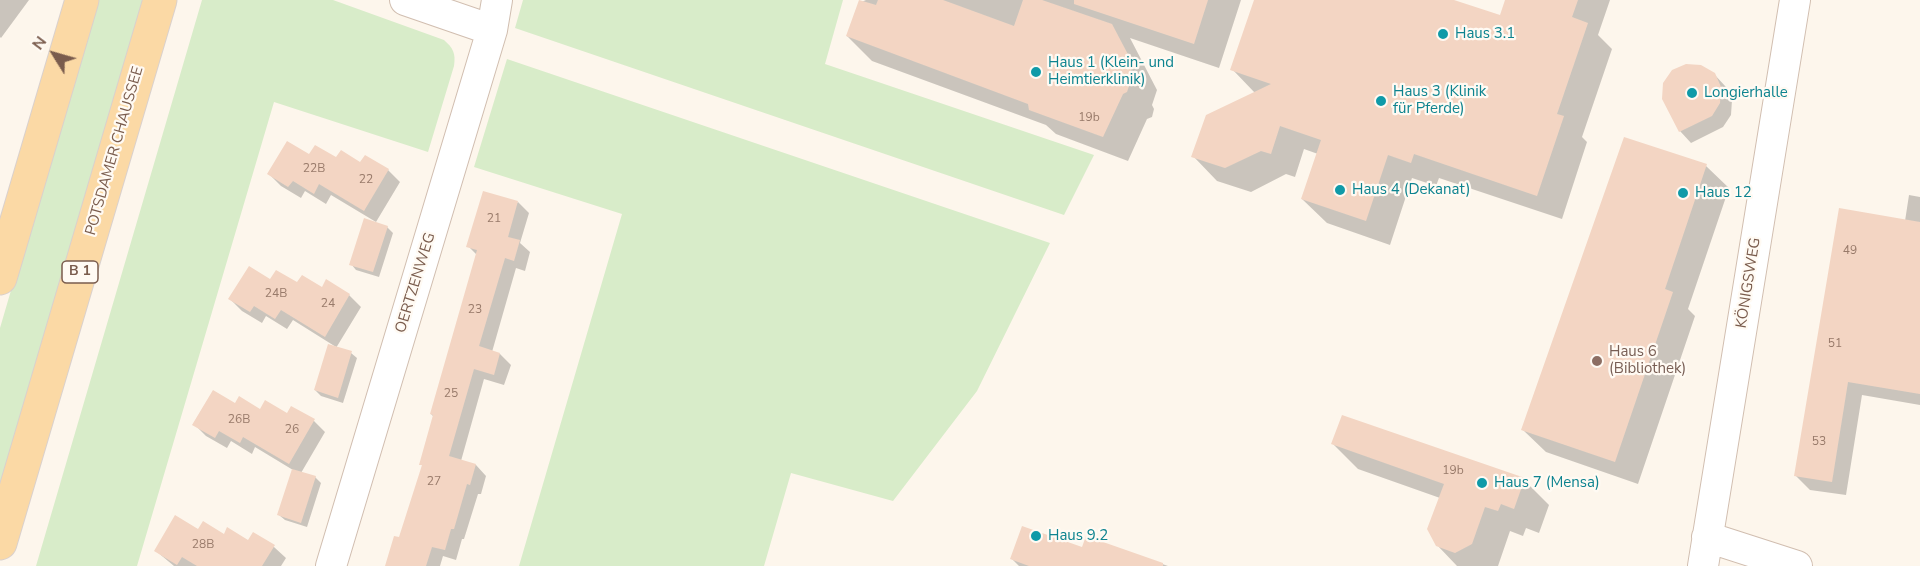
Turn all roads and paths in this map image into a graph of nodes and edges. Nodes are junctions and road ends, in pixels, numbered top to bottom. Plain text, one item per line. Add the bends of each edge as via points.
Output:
1 (82, 0) edge
2 (160, 0) edge
3 (405, 0) edge
4 (496, 0) edge
5 (1796, 0) edge
6 (492, 30) junction
7 (0, 278) edge
8 (1707, 537) junction
9 (0, 543) edge
10 (331, 566) edge
11 (1702, 566) edge
12 (1797, 566) edge

1 - 7 main road
2 - 9 main road, POTSDAMER CHAUSSEE / B 1
3 - 6 street
4 - 6 street, OERTZENWEG
5 - 8 street, KÖNIGSWEG
6 - 10 street, OERTZENWEG
8 - 11 street, KÖNIGSWEG
8 - 12 street

